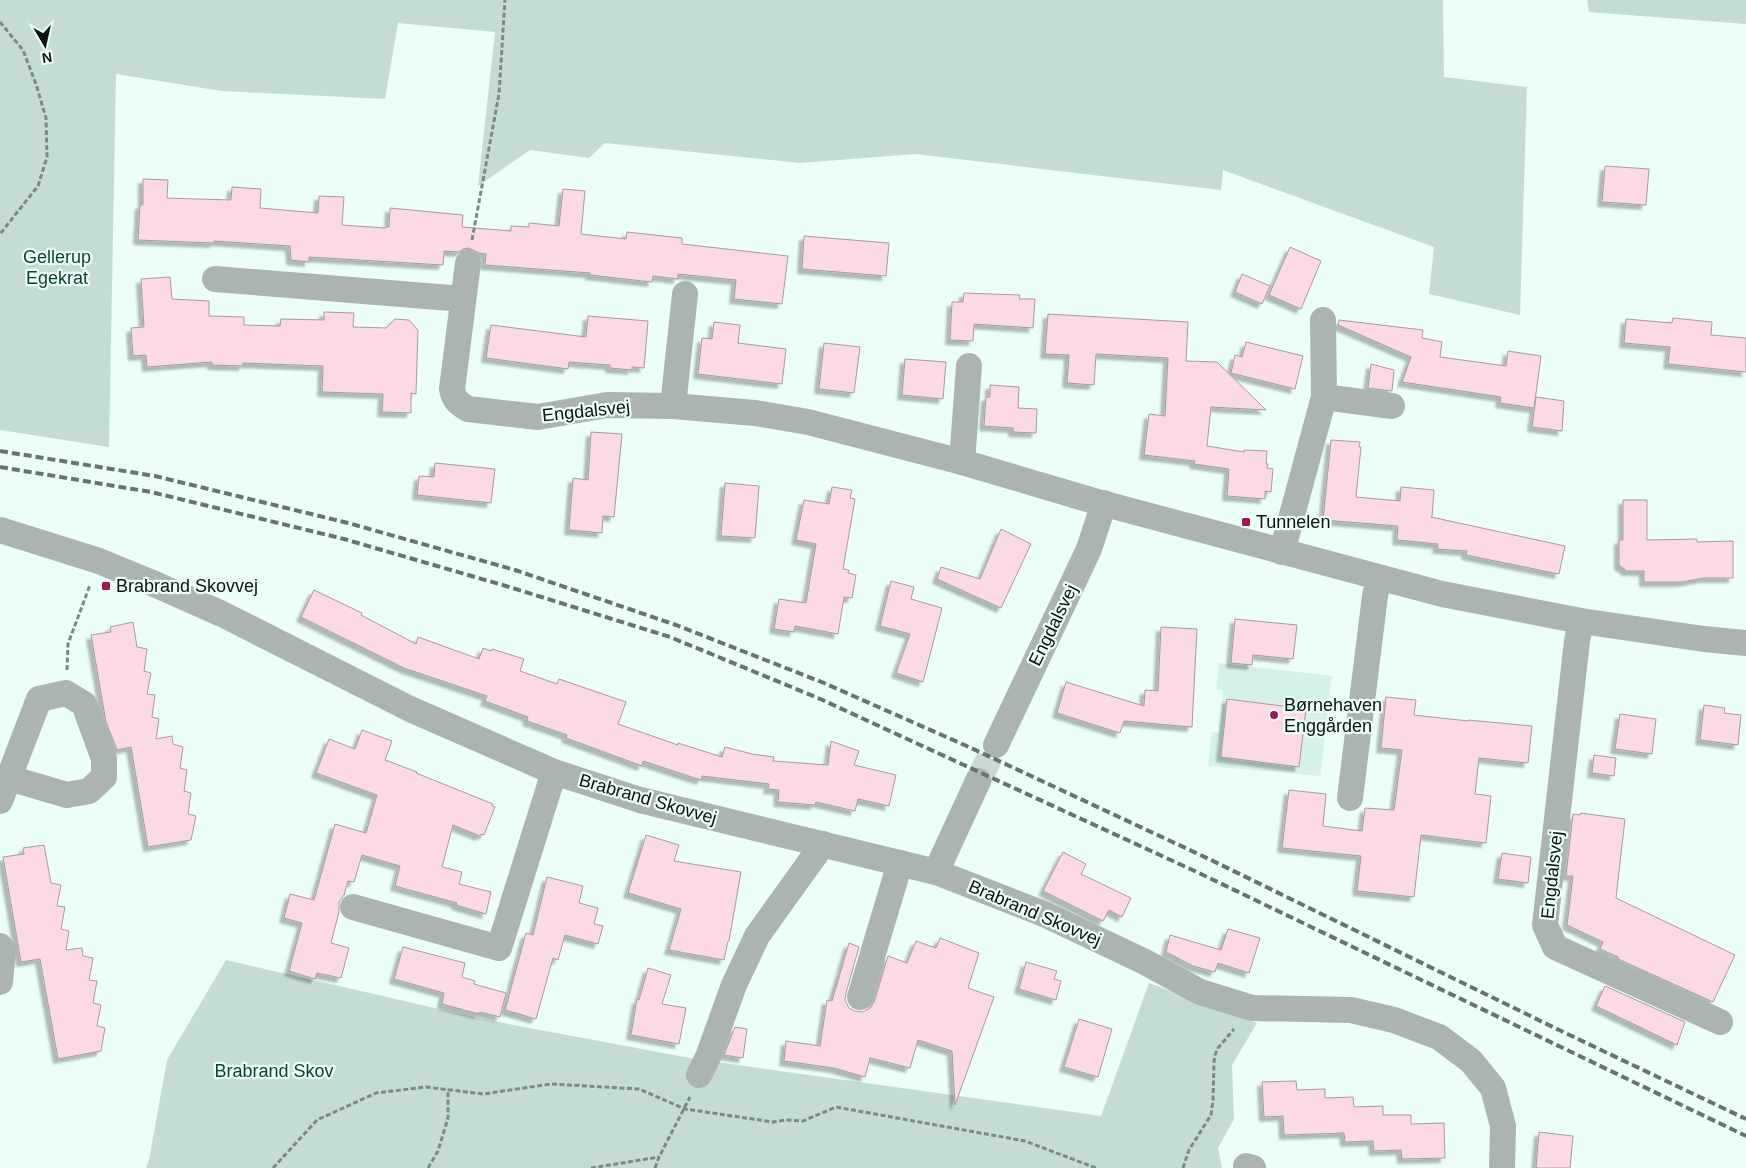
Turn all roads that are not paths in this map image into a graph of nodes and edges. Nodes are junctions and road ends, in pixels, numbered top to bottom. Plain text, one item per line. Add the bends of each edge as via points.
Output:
1 (468, 263) road end
2 (215, 279) dead end
3 (685, 294) dead end
4 (463, 299) junction
5 (1323, 320) dead end
6 (969, 366) dead end
7 (1324, 397) junction
8 (673, 406) junction
9 (1392, 406) dead end
10 (962, 462) junction
11 (1104, 503) junction
12 (0, 530) edge
13 (1282, 552) junction
14 (1379, 578) junction
15 (1581, 621) junction
16 (1746, 643) edge
17 (996, 745) tunnel mouth
18 (554, 772) junction
19 (978, 781) tunnel mouth
20 (5, 789) edge
21 (1350, 798) dead end
22 (823, 844) junction
23 (900, 863) junction
24 (936, 872) junction
25 (353, 907) dead end
26 (0, 946) edge
27 (0, 982) edge
28 (860, 997) dead end
29 (1720, 1022) dead end
30 (699, 1075) road end
31 (1502, 1168) edge

1 - 4 street, Engdalsvej
2 - 4 street
3 - 8 street
4 - 8 street, Engdalsvej via 452,389 458,404 538,417 607,405
5 - 7 street
6 - 10 street
7 - 9 street
7 - 13 street
8 - 10 street, Engdalsvej via 756,412 808,422
10 - 11 street, Engdalsvej
11 - 13 street, Engdalsvej
11 - 17 street, Engdalsvej via 1089,549
12 - 18 street, Brabrand Skovvej via 99,561 222,614 410,709
13 - 14 street, Engdalsvej
14 - 15 street, Engdalsvej via 1450,596
14 - 21 street
15 - 16 street, Engdalsvej
15 - 29 street, Engdalsvej via 1545,925 1555,947
18 - 22 street, Brabrand Skovvej via 640,800
18 - 25 street via 499,948
19 - 24 street
20 - 20 street via 67,796 89,791 104,777 104,759 84,704 66,693 39,699
22 - 23 street, Brabrand Skovvej
22 - 30 street via 757,936
23 - 24 street, Brabrand Skovvej
23 - 28 street
24 - 31 street, Brabrand Skovvej via 1044,914 1200,992 1252,1008 1352,1010 1394,1020 1439,1037 1471,1061 1493,1088 1503,1126
26 - 27 street via 3,952

